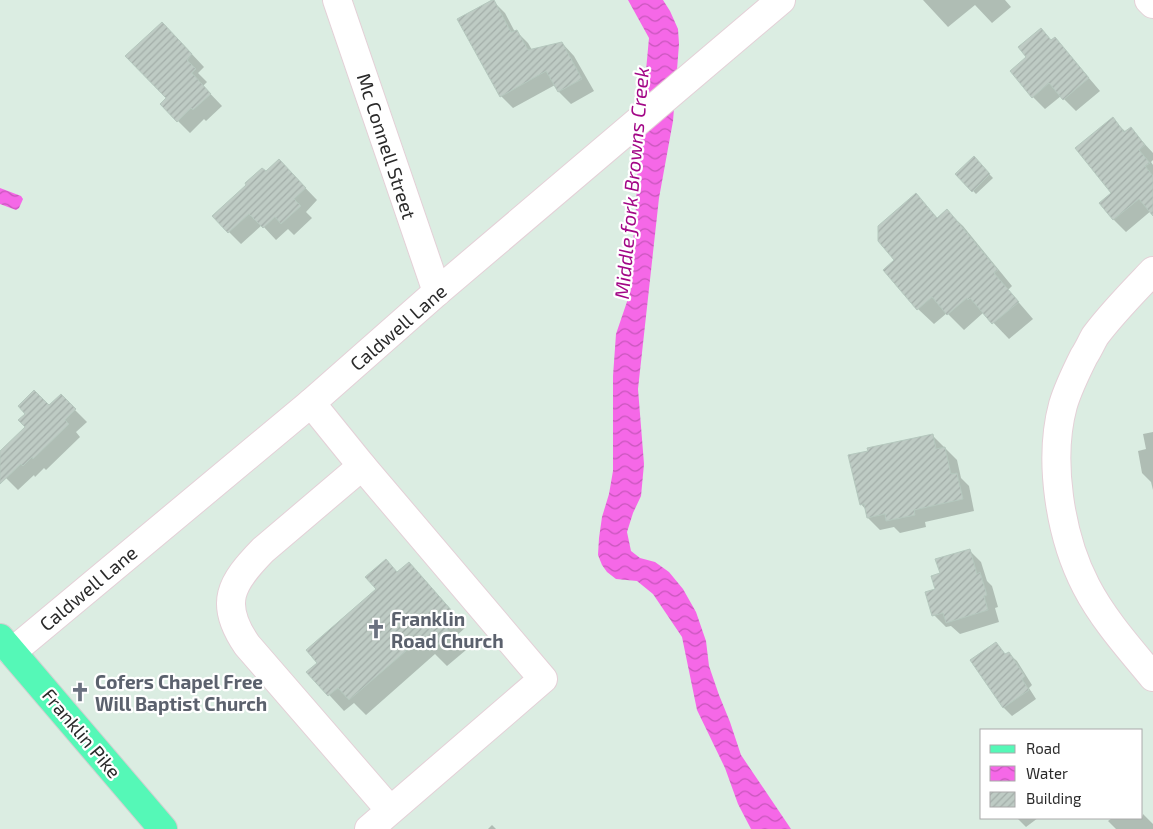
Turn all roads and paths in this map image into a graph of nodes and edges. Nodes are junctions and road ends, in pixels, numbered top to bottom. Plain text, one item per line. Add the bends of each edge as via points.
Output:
1 (337, 0) edge
2 (781, 0) edge
3 (1149, 0) edge
4 (1153, 4) edge
5 (1153, 271) edge
6 (437, 292) junction
7 (311, 403) junction
8 (362, 466) junction
9 (6, 645) edge
10 (1153, 678) edge
11 (390, 810) junction
12 (163, 829) edge
13 (369, 829) edge

1 - 6 street, Mc Connell Street
2 - 6 street, Caldwell Lane
3 - 4 street
5 - 10 street via 1117,308 1094,338 1074,374 1059,427 1057,482 1071,552 1087,588 1113,628
6 - 7 street, Caldwell Lane
7 - 8 street
7 - 9 street, Caldwell Lane
8 - 11 street via 263,550 239,578 230,603 239,635
8 - 11 street via 543,678
9 - 12 main road, Franklin Pike
11 - 13 street

